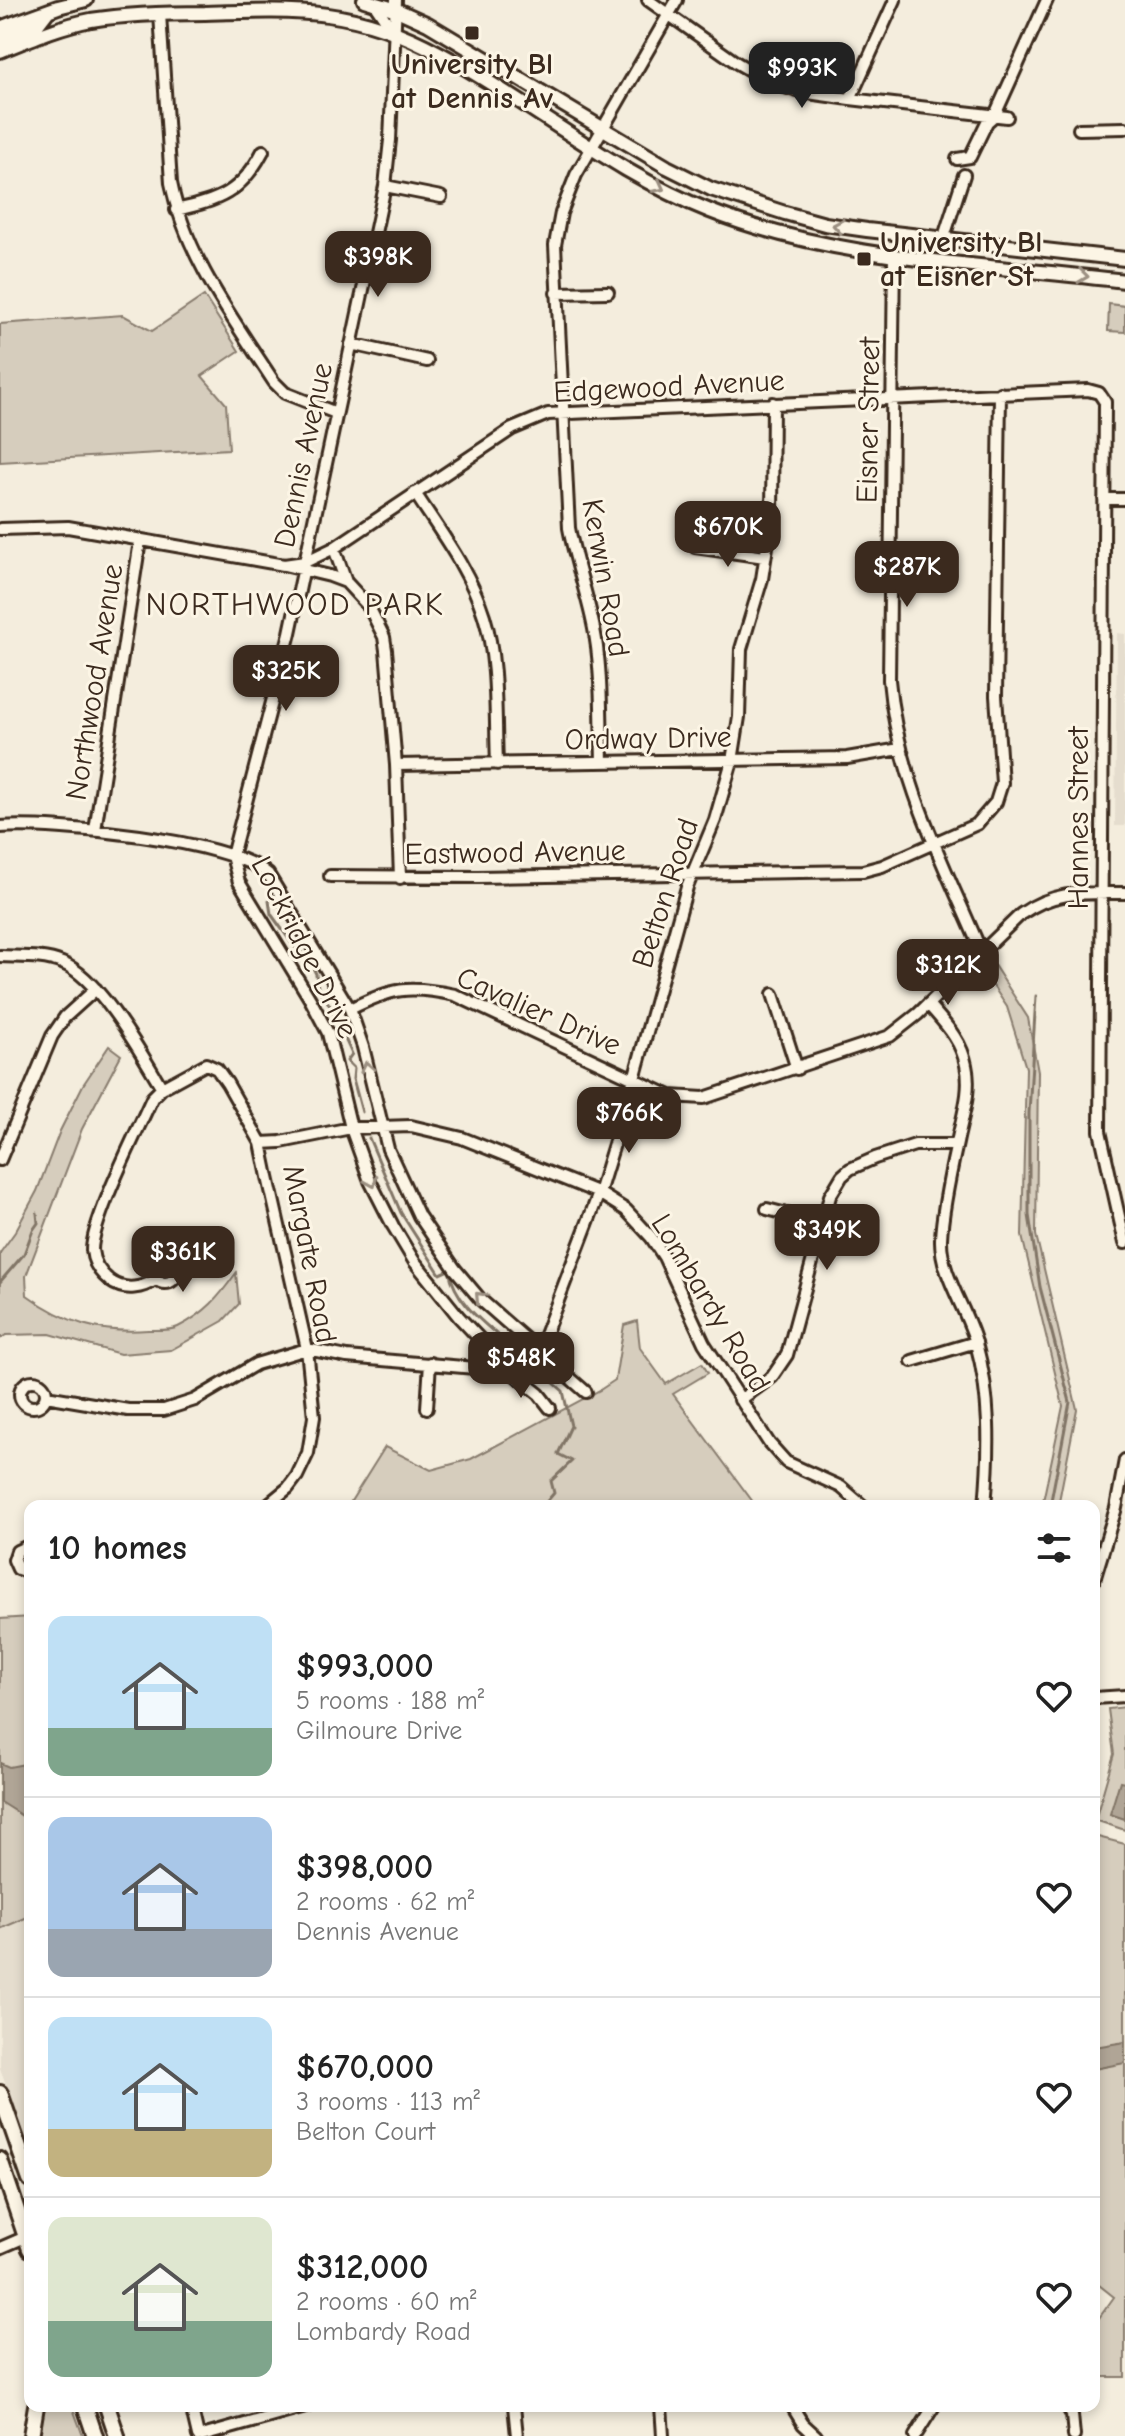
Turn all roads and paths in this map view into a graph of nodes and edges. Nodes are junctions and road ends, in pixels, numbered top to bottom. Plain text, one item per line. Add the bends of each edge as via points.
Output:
1 (86, 0) edge
2 (648, 0) edge
3 (677, 0) edge
4 (895, 0) edge
5 (1047, 0) edge
6 (370, 1) edge
7 (396, 5) edge
8 (48, 11) junction
9 (160, 14) junction
10 (667, 16) junction
11 (0, 28) edge
12 (393, 31) junction
13 (0, 40) edge
14 (0, 51) edge
15 (850, 99) junction
16 (1001, 116) junction
17 (1125, 128) edge
18 (603, 129) junction
19 (1079, 129) dead end
20 (592, 147) junction
21 (263, 151) dead end
22 (957, 159) dead end
23 (964, 175) dead end
24 (385, 186) junction
25 (441, 197) dead end
26 (176, 210) junction
27 (901, 234) junction
28 (943, 240) junction
29 (894, 256) junction
30 (1125, 259) edge
31 (1125, 281) edge
32 (608, 292) dead end
33 (556, 293) junction
34 (351, 344) junction
35 (427, 361) dead end
36 (1000, 393) junction
37 (1099, 393) joint
38 (892, 399) junction
39 (773, 403) junction
40 (336, 413) junction
41 (562, 413) junction
42 (415, 493) junction
43 (1104, 499) junction
44 (1125, 499) edge
45 (0, 529) edge
46 (140, 541) junction
47 (695, 547) dead end
48 (334, 548) junction
49 (765, 557) junction
50 (304, 566) junction
51 (346, 582) junction
52 (900, 749) junction
53 (732, 761) junction
54 (602, 762) junction
55 (497, 764) junction
56 (396, 765) junction
57 (0, 827) edge
58 (95, 830) junction
59 (935, 844) junction
60 (232, 856) junction
61 (693, 874) junction
62 (330, 876) dead end
63 (400, 878) junction
64 (1102, 893) junction
65 (1125, 893) edge
66 (981, 951) junction
67 (0, 956) edge
68 (96, 989) junction
69 (773, 994) dead end
70 (928, 1004) junction
71 (350, 1009) junction
72 (797, 1069) junction
73 (634, 1079) junction
74 (162, 1088) junction
75 (382, 1127) junction
76 (351, 1128) junction
77 (261, 1143) junction
78 (956, 1145) junction
79 (0, 1160) edge
80 (599, 1193) junction
81 (767, 1209) dead end
82 (822, 1223) junction
83 (1125, 1243) edge
84 (157, 1279) dead end
85 (976, 1342) junction
86 (307, 1349) junction
87 (537, 1350) junction
88 (912, 1361) dead end
89 (430, 1363) junction
90 (510, 1371) junction
91 (586, 1392) dead end
92 (46, 1396) dead end
93 (740, 1400) junction
94 (427, 1408) dead end
95 (550, 1408) dead end
96 (1125, 1460) edge
97 (273, 1500) edge
98 (856, 1500) edge
99 (985, 1500) edge
100 (24, 1548) edge
101 (1100, 1560) edge
102 (24, 1572) edge
103 (1125, 1696) edge
104 (1100, 1698) edge
105 (0, 2093) edge
106 (0, 2160) edge
107 (24, 2163) edge
108 (24, 2226) edge
109 (24, 2241) edge
110 (0, 2248) edge
111 (35, 2412) edge
112 (87, 2412) edge
113 (109, 2412) edge
114 (193, 2412) edge
115 (287, 2412) edge
116 (515, 2412) edge
117 (661, 2412) edge
118 (796, 2412) edge
119 (930, 2412) edge
120 (1070, 2412) edge
121 (31, 2436) edge
122 (95, 2436) edge
123 (117, 2436) edge
124 (200, 2436) edge
125 (517, 2436) edge
126 (663, 2436) edge
127 (816, 2436) edge
128 (915, 2436) edge
129 (1074, 2436) edge

1 - 8 main road
2 - 10 street
3 - 10 street, Kerwin Road
4 - 15 street
5 - 16 street
6 - 7 main road
6 - 12 street
7 - 12 street, Dennis Avenue
7 - 18 main road
8 - 11 main road
8 - 13 main road via 38,24
9 - 12 main road via 312,12
9 - 14 main road via 89,20
9 - 26 street
10 - 15 street via 772,83
10 - 18 street, Kerwin Road
12 - 20 main road via 441,54
12 - 24 street, Dennis Avenue
15 - 16 street
16 - 22 street via 987,122 970,157
17 - 19 street
18 - 20 street, Kerwin Road
27 -> 18 main road via 825,224 711,189
20 -> 29 main road via 709,211 809,241
20 - 33 street, Kerwin Road via 561,213
21 - 26 street via 230,193
23 - 28 street
24 - 25 street
24 - 34 street, Dennis Avenue
26 - 40 street via 205,273 274,382 285,393
27 - 28 main road
27 - 29 main road
28 - 30 main road
29 -> 31 main road
29 - 38 street, Eisner Street
32 - 33 street
33 - 41 street, Kerwin Road
34 - 35 street, Dennis Avenue
34 - 40 street, Dennis Avenue
36 - 37 street, Edgewood Avenue
36 - 38 street, Edgewood Avenue
36 - 59 street, Eastwood Avenue via 996,696 1002,783 996,802 977,824
37 - 43 street, Hannes Street via 1105,402
38 - 39 street, Edgewood Avenue
38 - 52 street, Eisner Street via 889,680
39 - 41 street, Edgewood Avenue
39 - 49 street, Belton Road via 772,515
40 - 50 street, Dennis Avenue
41 - 42 street, Edgewood Avenue via 512,429
41 - 54 street, Kerwin Road via 569,528 598,655
42 - 48 street, Edgewood Avenue
42 - 55 street via 466,571 485,618
43 - 44 street
43 - 64 street, Hannes Street
45 - 46 street via 68,527
46 - 50 street
46 - 58 street, Northwood Avenue
47 - 49 street
48 - 50 street, Edgewood Avenue
48 - 51 street
49 - 53 street, Belton Road via 741,649
50 - 51 street
50 - 60 street, Dennis Avenue
51 - 56 street via 369,607 384,637
52 - 53 street, Ordway Drive via 847,758
52 - 59 street, Eisner Street
53 - 54 street, Ordway Drive
53 - 61 street, Belton Road
54 - 55 street, Ordway Drive
55 - 56 street, Ordway Drive
56 - 63 street
57 - 58 street
58 - 60 street
59 - 61 street, Eastwood Avenue via 863,871
59 - 66 street, Eisner Street
60 - 71 street, Lockridge Drive via 268,874
60 - 76 street, Lockridge Drive via 239,882 324,1025
61 - 63 street, Eastwood Avenue
61 - 73 street, Belton Road
62 - 63 street, Eastwood Avenue
64 - 65 street, Cavalier Drive
64 - 66 street, Cavalier Drive via 1066,894 1035,904
64 - 83 street, Hannes Street via 1100,1131
66 - 70 street, Cavalier Drive
67 - 68 street via 61,962
68 - 74 street
68 - 79 street via 52,1036
69 - 72 street
70 - 72 street, Cavalier Drive via 890,1036
70 - 78 street via 958,1040 967,1066 968,1095
71 - 73 street, Cavalier Drive via 399,989 455,995
75 -> 71 street, Lockridge Drive
72 - 73 street, Cavalier Drive via 691,1099 670,1096
73 - 80 street, Belton Road
74 - 77 street, Margate Road via 206,1064 217,1069
74 - 84 street via 152,1098 92,1245 97,1268 111,1282 144,1287
75 - 76 street, Lombardy Road
75 - 80 street, Lombardy Road via 411,1126 462,1138
87 -> 75 street, Lockridge Drive via 481,1300 447,1257 419,1216
76 - 77 street, Lombardy Road
76 -> 90 street, Lockridge Drive via 370,1181 414,1261
77 - 86 street, Margate Road
78 - 82 street via 915,1145 850,1169 830,1196
78 - 85 street via 941,1241
80 - 87 street, Belton Road
80 - 93 street, Lombardy Road via 636,1219 651,1237 704,1343
81 - 82 street
82 - 93 street via 787,1355 772,1377
85 - 88 street
85 - 99 street via 989,1410
86 - 89 street
86 - 92 street via 256,1364 195,1400 164,1410 128,1410
86 - 97 street, Margate Road via 314,1417 310,1443 297,1476
87 - 90 street
87 - 91 street, Lockridge Drive
89 - 90 street
89 - 94 street
90 - 95 street, Lockridge Drive
93 - 98 street, Lombardy Road via 786,1462 841,1487
96 - 101 street
100 - 102 street via 14,1560
103 - 104 street
105 - 107 highway
106 - 108 highway
109 - 110 street
111 - 121 highway
112 - 122 highway
113 - 123 highway
114 - 124 street
115 - 124 street
116 - 125 street
117 - 126 street
118 - 127 street
119 - 128 street
120 - 129 street

